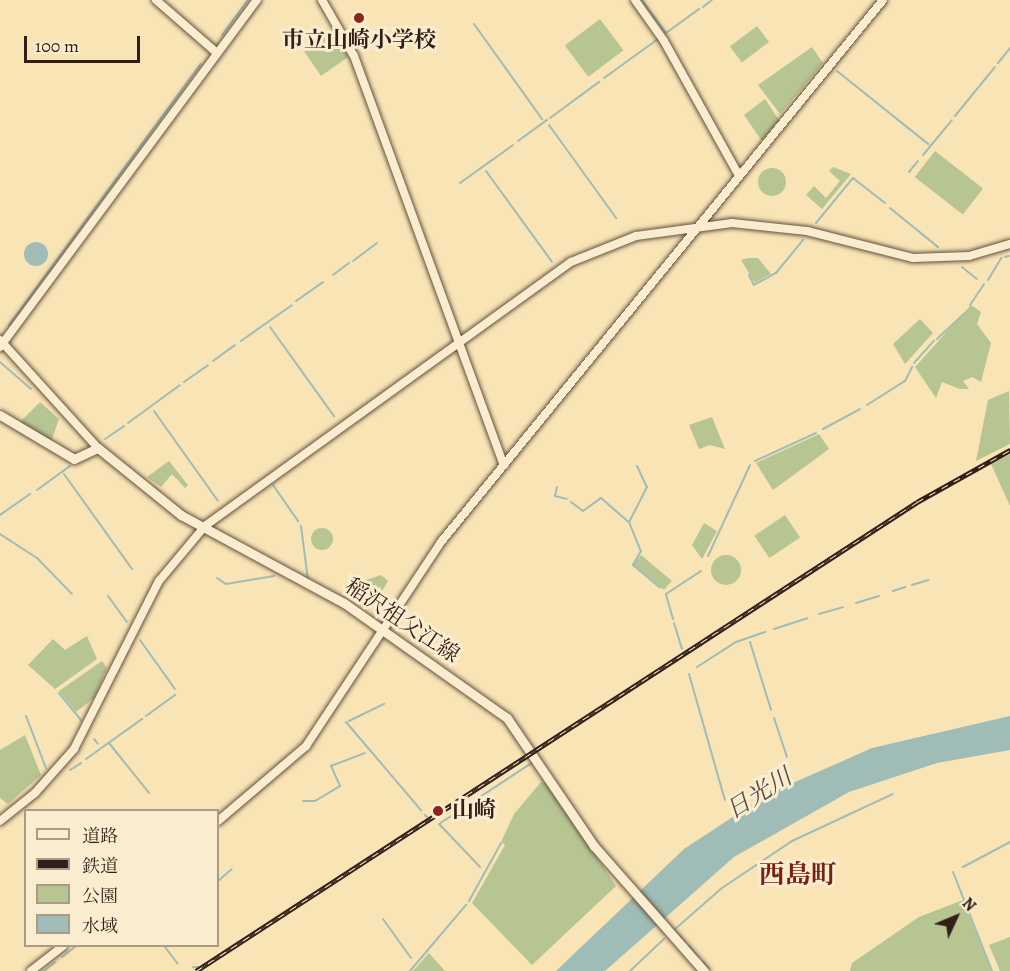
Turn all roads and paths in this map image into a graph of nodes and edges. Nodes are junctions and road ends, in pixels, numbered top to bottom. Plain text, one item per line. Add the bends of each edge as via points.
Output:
1 (156, 0) edge
2 (257, 0) edge
3 (322, 0) edge
4 (635, 0) edge
5 (884, 0) edge
6 (218, 53) junction
7 (739, 176) junction
8 (699, 225) junction
9 (1010, 244) edge
10 (457, 340) junction
11 (1, 344) edge
12 (0, 416) edge
13 (98, 448) junction
14 (504, 465) junction
15 (205, 526) junction
16 (381, 628) junction
17 (219, 819) edge
18 (0, 820) edge
19 (61, 947) edge
20 (31, 971) edge
21 (704, 971) edge

1 - 6 street
2 - 6 street
3 - 10 street via 354,56
4 - 7 street via 664,40
5 - 7 street
6 - 11 street
7 - 8 street
8 - 9 street via 783,226 919,258 969,256
8 - 10 street via 636,236 586,255
8 - 14 street
10 - 14 street
10 - 15 street
11 - 13 street
12 - 13 main road via 74,459
13 - 15 main road, 稲沢祖父江線 via 146,492
14 - 16 street
15 - 16 main road, 稲沢祖父江線
15 - 18 street via 159,581 98,709 69,756
16 - 17 street via 306,746
16 - 21 main road, 稲沢祖父江線 via 507,718 627,887
19 - 20 street

